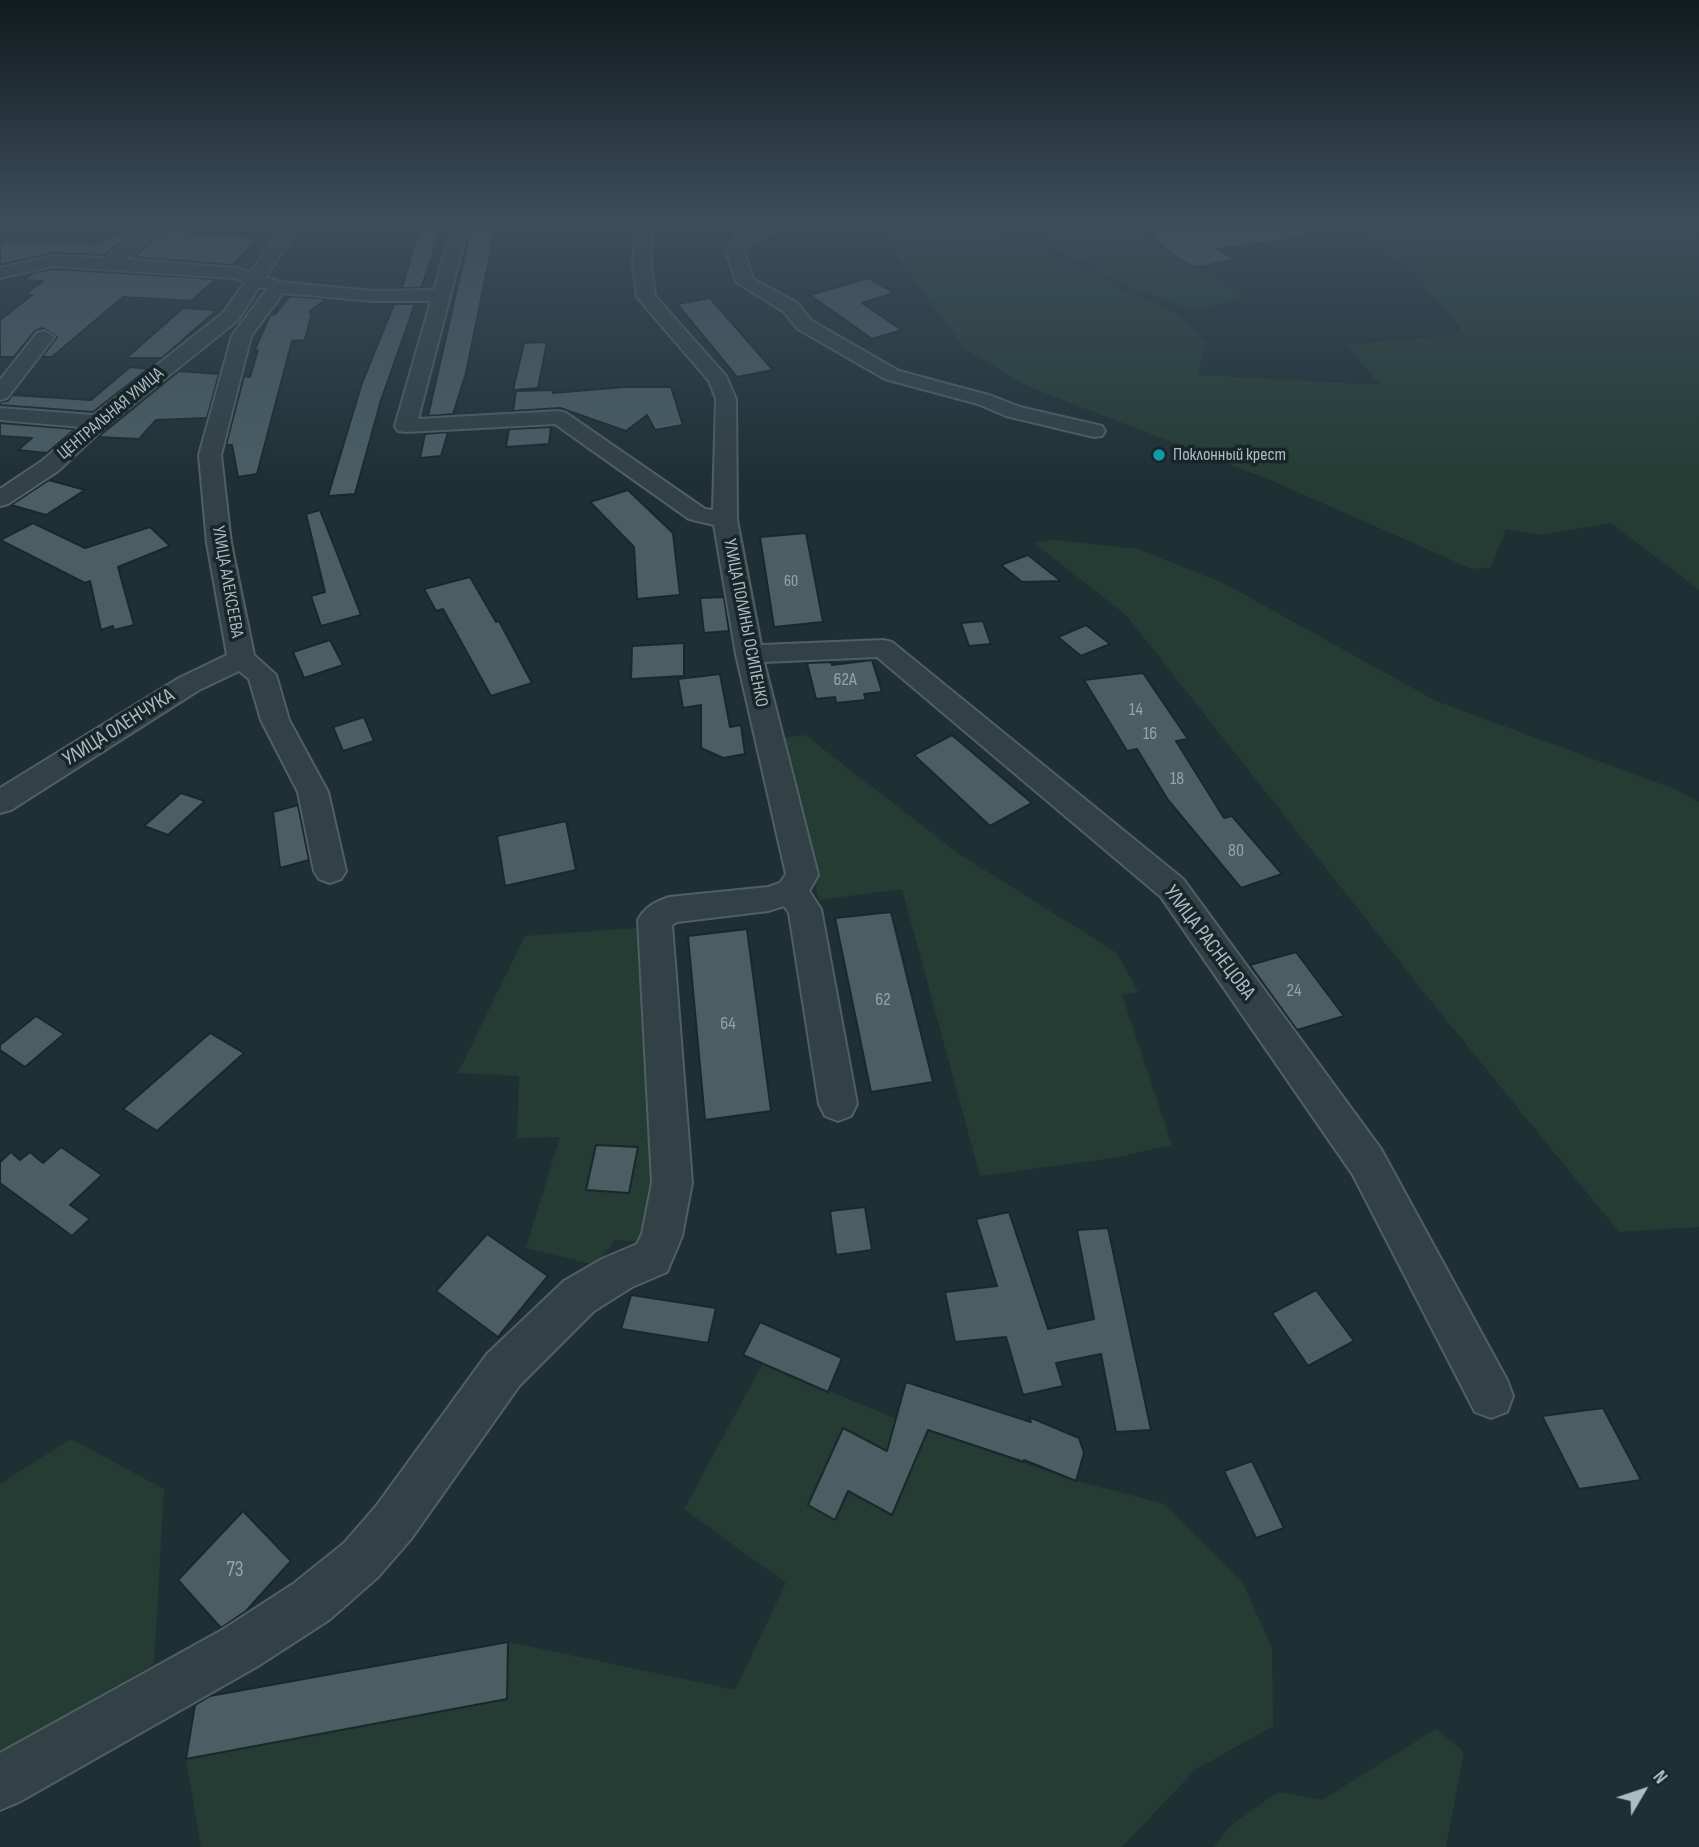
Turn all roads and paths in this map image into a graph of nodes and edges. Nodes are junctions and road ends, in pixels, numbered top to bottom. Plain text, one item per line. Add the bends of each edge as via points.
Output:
1 (237, 309) edge
2 (252, 309) edge
3 (437, 309) edge
4 (657, 309) edge
5 (792, 309) edge
6 (44, 337) dead end
7 (0, 394) edge
8 (0, 414) edge
9 (99, 422) junction
10 (1094, 431) dead end
11 (0, 499) edge
12 (725, 520) junction
13 (749, 654) junction
14 (241, 659) junction
15 (0, 802) edge
16 (330, 871) dead end
17 (791, 891) junction
18 (838, 1104) dead end
19 (1490, 1396) dead end
20 (0, 1783) edge

1 - 9 street, ЦЕНТРАЛЬНАЯ УЛИЦА
2 - 14 street, УЛИЦА АЛЕКСЕЕВА via 210,455 219,543
3 - 12 street, УЛИЦА ПОЛИНЫ ОСИПЕНКО via 406,426 559,417 697,514
4 - 12 street via 719,380 726,400
5 - 10 street via 805,325 892,375
6 - 7 street
8 - 9 street
9 - 11 street, ЦЕНТРАЛЬНАЯ УЛИЦА via 50,466
12 - 13 street, УЛИЦА ПОЛИНЫ ОСИПЕНКО
13 - 17 street, УЛИЦА ПОЛИНЫ ОСИПЕНКО via 802,875
13 - 19 street, УЛИЦА РАСНЕЦОВА via 883,648 1172,888 1367,1162
14 - 15 street, УЛИЦА ОЛЕНЧУКА via 189,684
14 - 16 street, УЛИЦА АЛЕКСЕЕВА via 262,675 275,720 313,792
17 - 18 street via 805,909
17 - 20 street via 768,899 669,910 655,920 672,1183 662,1236 652,1258 579,1297 503,1370 394,1522 361,1560 311,1602 240,1648

